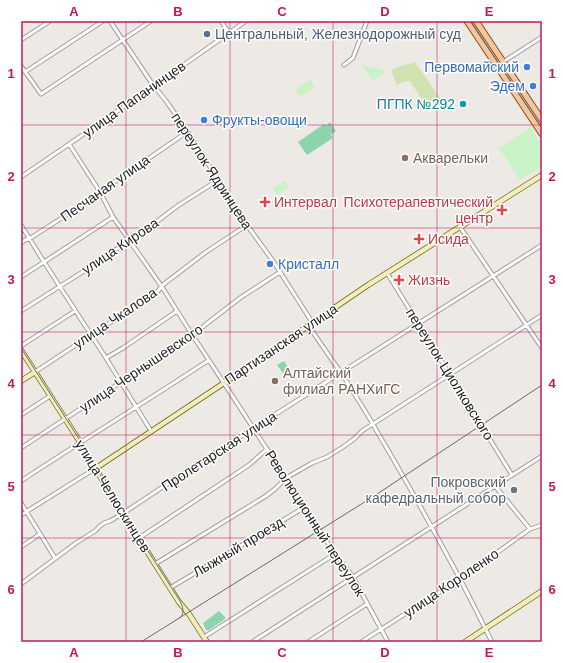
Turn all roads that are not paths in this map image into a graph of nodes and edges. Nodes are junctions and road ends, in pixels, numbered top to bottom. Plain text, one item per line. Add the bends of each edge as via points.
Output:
1 (50, 21) edge
2 (103, 21) edge
3 (110, 21) edge
4 (151, 21) edge
5 (221, 21) edge
6 (246, 21) edge
7 (367, 21) edge
8 (467, 21) edge
9 (476, 21) edge
10 (229, 33) junction
11 (542, 37) edge
12 (21, 40) edge
13 (122, 40) junction
14 (489, 40) junction
15 (482, 45) junction
16 (503, 62) junction
17 (344, 65) dead end
18 (21, 66) edge
19 (25, 72) junction
20 (154, 86) junction
21 (542, 120) edge
22 (187, 132) junction
23 (542, 134) edge
24 (69, 144) junction
25 (542, 175) edge
26 (21, 176) edge
27 (218, 180) junction
28 (100, 192) junction
29 (113, 217) junction
30 (21, 225) edge
31 (247, 225) junction
32 (460, 227) junction
33 (29, 239) junction
34 (130, 242) junction
35 (21, 243) edge
36 (542, 245) edge
37 (44, 262) junction
38 (280, 272) junction
39 (387, 274) junction
40 (493, 276) junction
41 (21, 277) edge
42 (60, 287) junction
43 (162, 287) junction
44 (21, 311) edge
45 (75, 311) junction
46 (177, 312) junction
47 (542, 315) edge
48 (310, 324) junction
49 (418, 324) junction
50 (526, 325) junction
51 (91, 334) junction
52 (193, 336) junction
53 (21, 346) edge
54 (542, 348) edge
55 (21, 350) edge
56 (106, 358) junction
57 (208, 360) junction
58 (35, 372) junction
59 (341, 373) junction
60 (450, 374) junction
61 (21, 381) edge
62 (121, 382) junction
63 (224, 383) junction
64 (50, 396) junction
65 (137, 406) junction
66 (21, 415) edge
67 (65, 419) junction
68 (373, 424) junction
69 (254, 429) junction
70 (152, 431) junction
71 (80, 442) junction
72 (21, 448) edge
73 (267, 449) junction
74 (542, 456) edge
75 (96, 468) junction
76 (512, 475) junction
77 (286, 478) junction
78 (21, 481) edge
79 (495, 486) junction
80 (21, 502) edge
81 (305, 507) junction
82 (27, 511) junction
83 (123, 514) junction
84 (21, 515) edge
85 (542, 525) edge
86 (431, 526) junction
87 (530, 529) junction
88 (40, 534) junction
89 (138, 538) junction
90 (21, 547) edge
91 (335, 554) junction
92 (55, 558) junction
93 (155, 564) junction
94 (353, 577) junction
95 (460, 579) junction
96 (21, 584) edge
97 (170, 588) junction
98 (542, 592) edge
99 (367, 604) junction
100 (381, 629) junction
101 (485, 629) junction
102 (204, 637) junction
103 (207, 642) edge
104 (252, 642) edge
105 (308, 642) edge
106 (361, 642) edge
107 (388, 642) edge
108 (465, 642) edge
109 (492, 642) edge

1 - 12 street
2 - 19 street
3 - 13 street, переулок Ядринцева
4 - 13 street
5 - 10 street
6 - 10 street, улица Папанинцев
7 - 17 street via 353,58
8 - 15 main road
9 - 14 main road
10 - 20 street, улица Папанинцев
11 - 16 street
13 - 19 street via 41,94
13 - 20 street, переулок Ядринцева
14 - 15 main road
14 - 16 main road
15 - 23 main road
16 - 21 main road
18 - 19 street
20 - 22 street, переулок Ядринцева
20 - 24 street, улица Папанинцев
22 - 27 street, переулок Ядринцева
22 - 28 street, Песчаная улица
24 - 26 street, улица Папанинцев
24 - 28 street, Революционный переулок
25 - 32 main road, Партизанская улица
27 - 31 street, переулок Ядринцева
27 - 34 street, улица Кирова via 176,207
28 - 29 street, Революционный переулок
28 - 33 street, Песчаная улица
29 - 34 street, Революционный переулок
29 - 37 street
30 - 33 street
31 - 38 street, переулок Ядринцева
31 - 43 street, улица Чкалова via 206,252
32 - 39 main road, Партизанская улица
32 - 40 street
33 - 35 street, Песчаная улица
33 - 37 street
34 - 42 street, улица Кирова
34 - 43 street, Революционный переулок
36 - 40 street, Пролетарская улица
37 - 41 street
37 - 42 street
38 - 48 street, переулок Ядринцева
38 - 52 street, улица Чернышевского via 240,298
39 - 48 main road, Партизанская улица
39 - 49 street, переулок Циолковского
40 - 49 street, Пролетарская улица
40 - 50 street
42 - 44 street, улица Кирова
42 - 45 street
43 - 46 street, Революционный переулок
43 - 51 street, улица Чкалова
45 - 51 street
45 - 53 street
46 - 52 street, Революционный переулок
46 - 56 street
47 - 50 street
48 - 59 street, переулок Ядринцева
48 - 63 main road, Партизанская улица
49 - 59 street, Пролетарская улица
49 - 60 street, переулок Циолковского
50 - 54 street
50 - 60 street
51 - 56 street
51 - 58 street, улица Чкалова
52 - 57 street, Революционный переулок
52 - 62 street, улица Чернышевского
55 - 58 main road, улица Челюскинцев
56 - 62 street
57 - 63 street, Революционный переулок
57 - 65 street
58 - 61 main road, улица Чкалова
58 - 64 main road, улица Челюскинцев
59 - 68 street, переулок Ядринцева
59 - 69 street, Пролетарская улица
60 - 68 street
60 - 76 street, переулок Циолковского
62 - 65 street
62 - 67 street, улица Чернышевского
63 - 69 street, Революционный переулок
63 - 70 main road, Партизанская улица
64 - 66 street
64 - 67 main road, улица Челюскинцев
65 - 70 street
65 - 71 street
67 - 71 main road, улица Челюскинцев
67 - 72 street, улица Чернышевского
68 - 77 street via 327,457
68 - 86 street, переулок Ядринцева
69 - 73 street, Революционный переулок
69 - 83 street, Пролетарская улица
70 - 75 main road, Партизанская улица
71 - 75 main road, улица Челюскинцев
71 - 78 street
73 - 77 street, Революционный переулок
73 - 89 street via 250,466
74 - 76 street
75 - 82 street, Партизанская улица
75 - 83 main road, улица Челюскинцев
76 - 79 street
77 - 81 street, Революционный переулок
77 - 93 street via 266,496
79 - 86 street
79 - 87 street
80 - 82 street
81 - 91 street, Революционный переулок
81 - 97 street, Лыжный проезд
82 - 84 street, Партизанская улица
82 - 88 street
83 - 89 main road, улица Челюскинцев
83 - 92 street, Пролетарская улица via 104,523
85 - 87 street, улица Короленко
86 - 94 street
86 - 95 street, переулок Ядринцева
87 - 95 street, улица Короленко
88 - 90 street
88 - 92 street
89 - 93 main road, улица Челюскинцев
91 - 94 street, Революционный переулок
91 - 102 street
92 - 96 street, Пролетарская улица
93 - 97 main road, улица Челюскинцев
94 - 99 street, Революционный переулок
94 - 104 street
95 - 100 street, улица Короленко
95 - 101 street, переулок Ядринцева
97 - 102 main road, улица Челюскинцев
98 - 101 main road
99 - 100 street, Революционный переулок
99 - 105 street
100 - 106 street, улица Короленко
100 - 107 street, Революционный переулок
101 - 108 main road
101 - 109 street, переулок Ядринцева
102 - 103 main road, улица Челюскинцев

